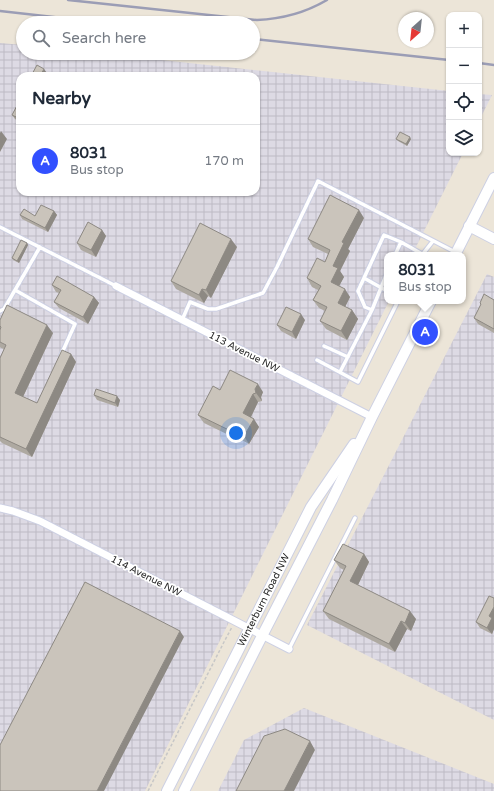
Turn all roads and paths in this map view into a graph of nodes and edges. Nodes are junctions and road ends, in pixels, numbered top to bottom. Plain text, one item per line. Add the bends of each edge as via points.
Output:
1 (494, 178) edge
2 (469, 226) junction
3 (0, 227) edge
4 (494, 239) edge
5 (434, 240) junction
6 (401, 242) junction
7 (40, 247) junction
8 (396, 252) edge
9 (418, 252) edge
10 (424, 252) edge
11 (452, 252) edge
12 (456, 252) edge
13 (364, 278) junction
14 (384, 279) edge
15 (116, 286) joint
16 (380, 288) junction
17 (15, 290) junction
18 (384, 290) edge
19 (397, 304) edge
20 (429, 304) edge
21 (372, 310) junction
22 (0, 311) edge
23 (182, 320) junction
24 (324, 346) dead end
25 (348, 357) junction
26 (59, 358) edge
27 (317, 360) dead end
28 (340, 372) junction
29 (372, 417) junction
30 (0, 508) edge
31 (355, 518) dead end
32 (235, 622) junction
33 (249, 629) junction
34 (262, 636) junction
35 (290, 650) joint
36 (148, 791) edge
37 (167, 791) edge
38 (184, 791) edge

1 - 2 main road
2 - 4 main road
2 - 12 main road
3 - 7 lane
5 - 10 lane
5 - 11 lane
5 - 23 lane via 318,181 263,293 216,309 208,309 190,302
6 - 8 lane
6 - 9 lane
6 - 13 lane via 384,235
7 - 15 lane
7 - 17 lane
13 - 16 lane
13 - 21 lane via 358,290 364,307
14 - 16 lane
15 - 23 street, 113 Avenue NW
16 - 18 lane
16 - 21 lane
17 - 22 lane via 4,309
17 - 26 lane via 75,324
19 - 28 lane via 358,382
20 - 29 main road, Winterburn Road NW
21 - 25 lane
23 - 29 street, 113 Avenue NW
24 - 25 lane
25 - 28 lane
27 - 28 lane
29 - 33 main road, Winterburn Road NW via 311,507
29 - 34 main road, Winterburn Road NW
30 - 32 street, 114 Avenue NW via 40,522
31 - 35 lane
32 - 33 street, 114 Avenue NW
32 - 36 path
33 - 34 street, 114 Avenue NW
33 - 37 main road, Winterburn Road NW
34 - 35 street, 114 Avenue NW
34 - 38 main road, Winterburn Road NW

